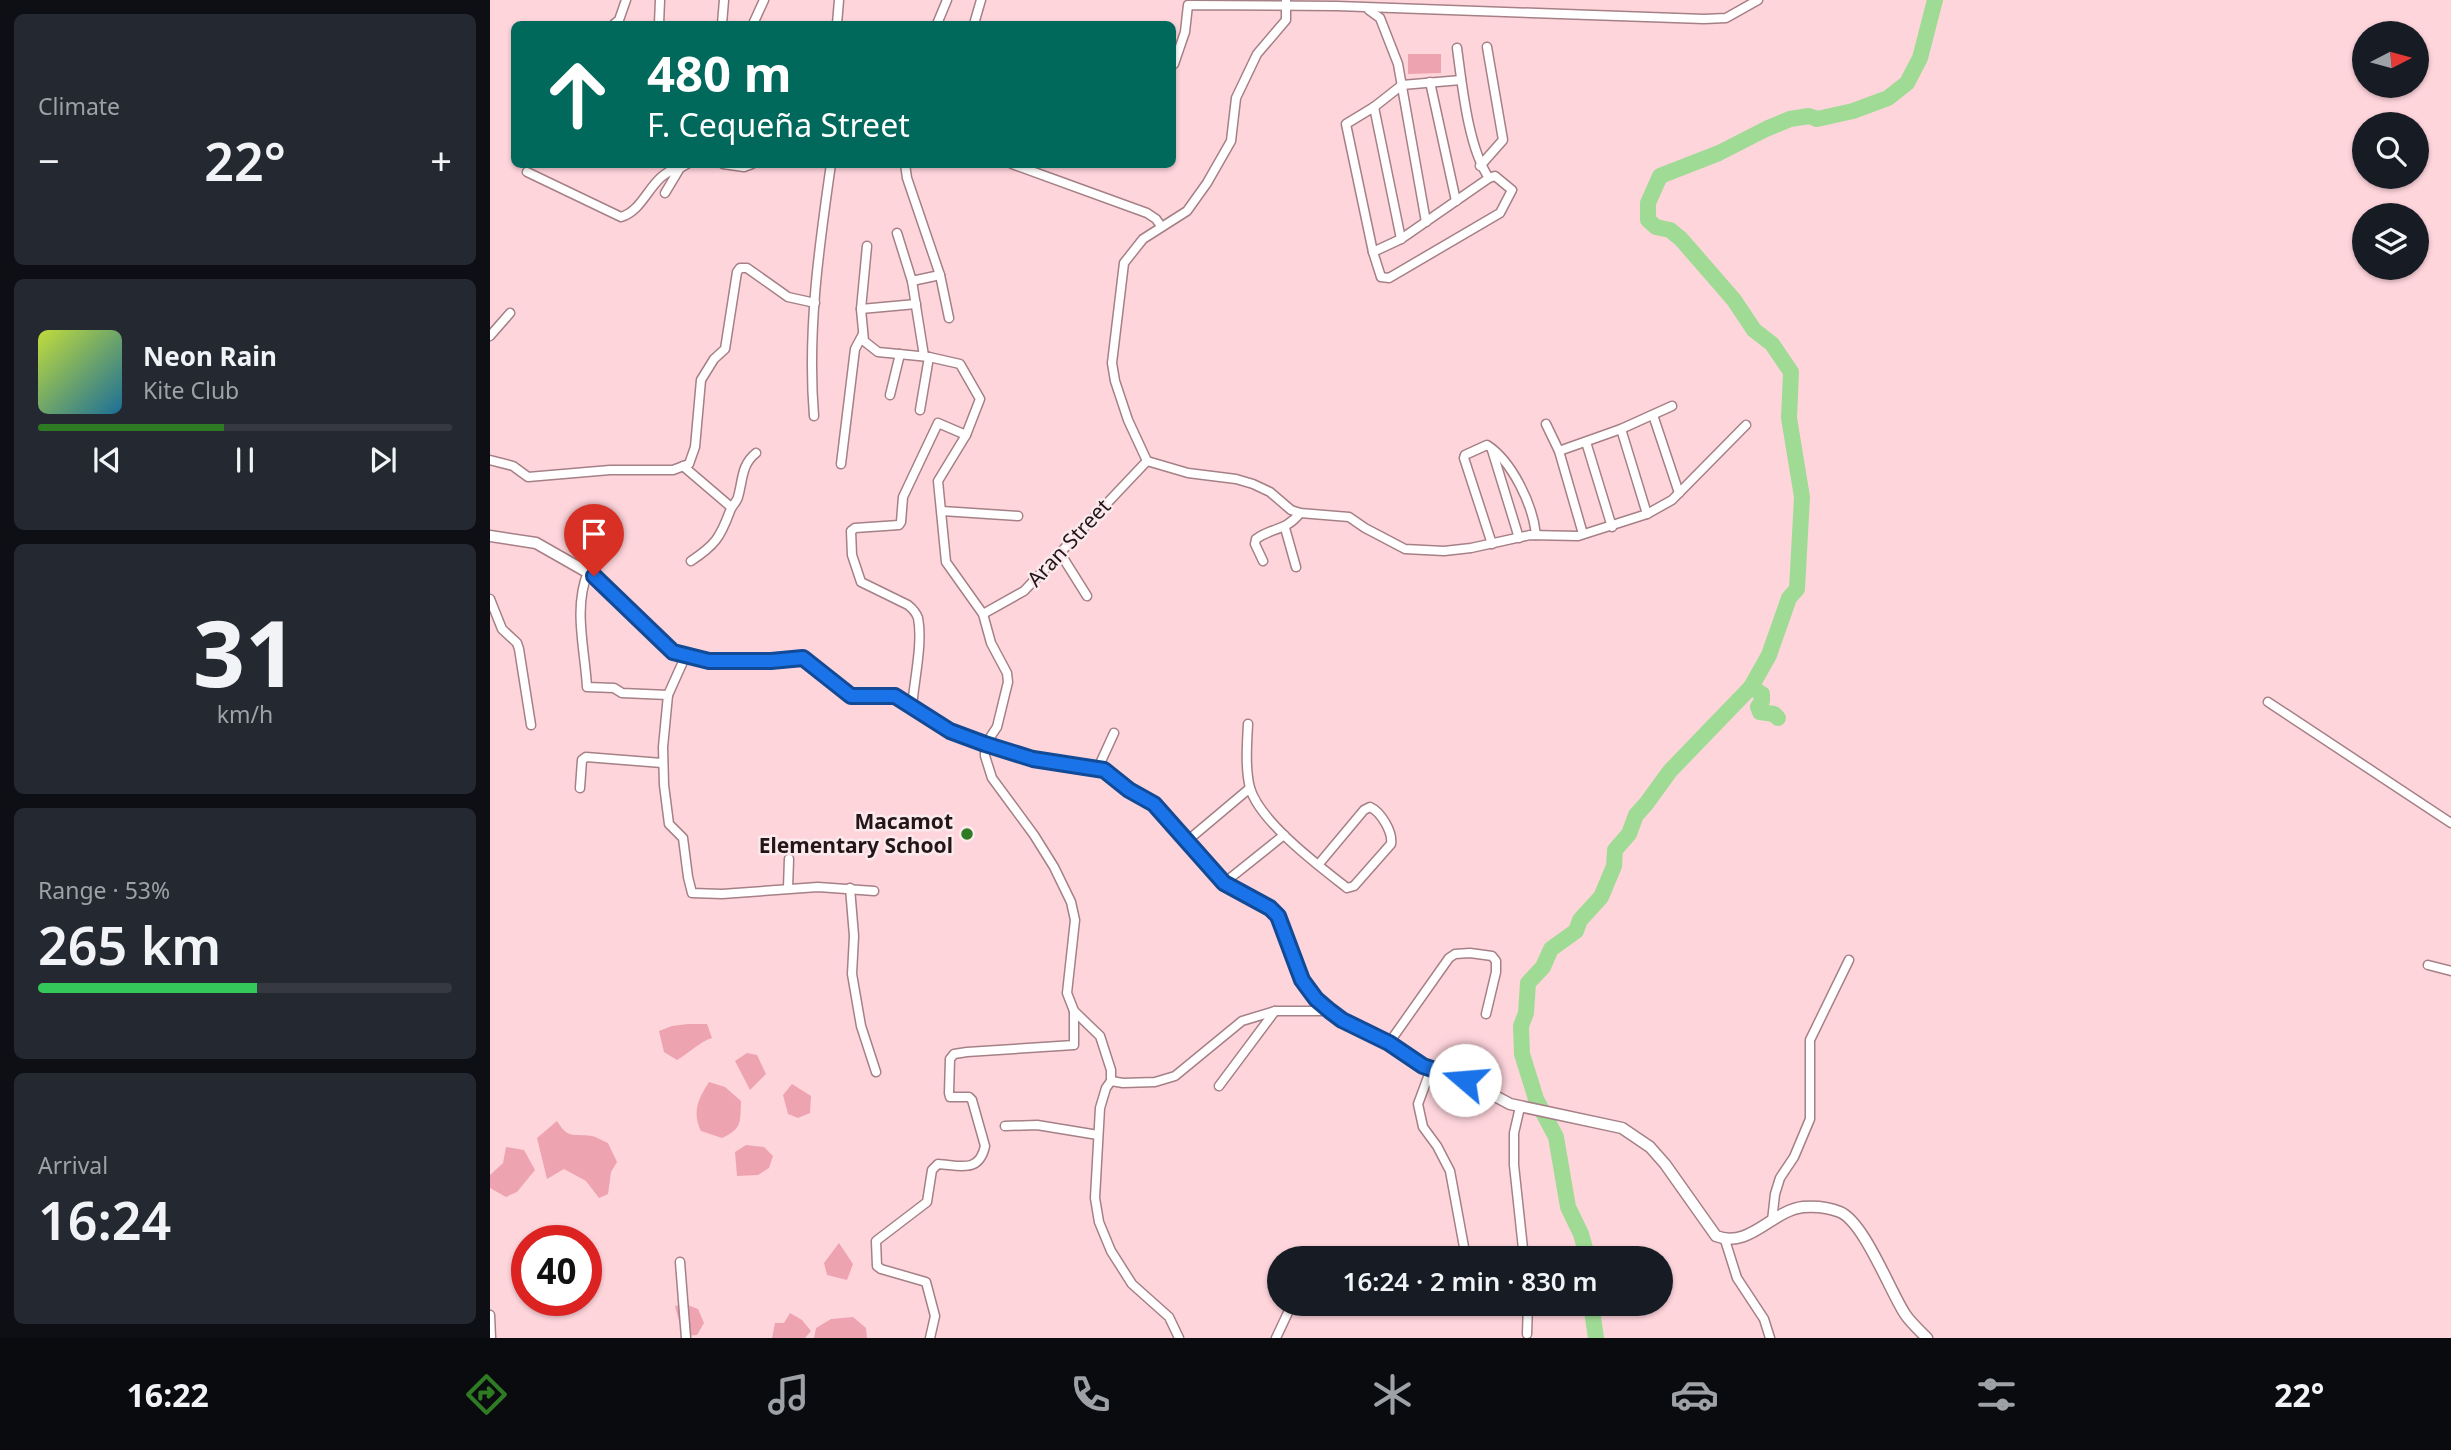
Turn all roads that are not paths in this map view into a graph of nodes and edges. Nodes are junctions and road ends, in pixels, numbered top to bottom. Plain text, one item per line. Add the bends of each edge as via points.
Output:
1 (626, 0) edge
2 (660, 0) edge
3 (724, 0) edge
4 (764, 0) edge
5 (839, 0) edge
6 (947, 0) edge
7 (981, 0) edge
8 (1758, 0) edge
9 (1287, 3) edge
10 (1366, 8) junction
11 (618, 21) edge
12 (659, 21) edge
13 (722, 21) edge
14 (754, 21) edge
15 (837, 21) edge
16 (938, 21) edge
17 (975, 21) edge
18 (1487, 47) dead end
19 (1458, 48) dead end
20 (1176, 58) edge
21 (1461, 80) junction
22 (1430, 82) junction
23 (1402, 85) junction
24 (1374, 107) junction
25 (1480, 166) junction
26 (678, 168) edge
27 (683, 168) edge
28 (831, 168) edge
29 (906, 168) edge
30 (1023, 168) edge
31 (527, 172) dead end
32 (1489, 178) junction
33 (666, 193) dead end
34 (1456, 201) junction
35 (1426, 222) junction
36 (1161, 226) junction
37 (897, 233) dead end
38 (1401, 239) junction
39 (867, 246) dead end
40 (1373, 252) junction
41 (940, 275) junction
42 (912, 281) junction
43 (815, 303) junction
44 (916, 304) junction
45 (861, 309) junction
46 (510, 313) dead end
47 (949, 317) dead end
48 (863, 334) junction
49 (490, 336) edge
50 (900, 354) junction
51 (927, 356) junction
52 (890, 396) dead end
53 (1672, 406) dead end
54 (920, 410) dead end
55 (1653, 415) junction
56 (814, 416) dead end
57 (1546, 424) dead end
58 (1746, 425) dead end
59 (1621, 429) junction
60 (965, 435) junction
61 (1586, 442) junction
62 (1491, 447) junction
63 (1559, 451) junction
64 (756, 453) dead end
65 (490, 460) edge
66 (1147, 461) junction
67 (841, 464) dead end
68 (683, 466) junction
69 (1679, 493) junction
70 (731, 507) junction
71 (942, 511) junction
72 (1300, 513) junction
73 (1647, 514) junction
74 (1018, 516) dead end
75 (1285, 527) junction
76 (1612, 527) junction
77 (1583, 534) junction
78 (1536, 535) junction
79 (490, 536) edge
80 (1519, 538) junction
81 (1492, 544) junction
82 (1060, 553) junction
83 (691, 561) dead end
84 (1263, 561) dead end
85 (1296, 567) dead end
86 (588, 572) junction
87 (1087, 596) dead end
88 (490, 599) edge
89 (983, 614) junction
90 (686, 655) junction
91 (668, 695) junction
92 (2268, 702) dead end
93 (912, 707) junction
94 (1248, 724) dead end
95 (531, 725) dead end
96 (1114, 733) dead end
97 (985, 744) junction
98 (662, 763) junction
99 (1098, 768) junction
100 (580, 788) dead end
101 (1250, 788) junction
102 (2451, 823) edge
103 (1284, 835) junction
104 (1187, 841) junction
105 (789, 859) dead end
106 (1318, 865) junction
107 (1224, 883) junction
108 (788, 888) junction
109 (850, 888) junction
110 (874, 891) dead end
111 (1849, 960) dead end
112 (2428, 965) dead end
113 (2451, 971) edge
114 (1074, 1011) junction
115 (1275, 1011) junction
116 (1330, 1011) junction
117 (1486, 1014) dead end
118 (1389, 1043) junction
119 (1431, 1069) junction
120 (876, 1072) dead end
121 (1111, 1081) junction
122 (1219, 1086) dead end
123 (1523, 1108) junction
124 (1005, 1126) dead end
125 (1098, 1135) junction
126 (1773, 1221) junction
127 (1725, 1240) junction
128 (1464, 1246) edge
129 (1523, 1246) edge
130 (680, 1262) dead end
131 (490, 1315) edge
132 (1286, 1316) edge
133 (1528, 1316) edge
134 (1527, 1334) dead end
135 (491, 1338) edge
136 (686, 1338) edge
137 (930, 1338) edge
138 (1178, 1338) edge
139 (1276, 1338) edge
140 (1770, 1338) edge
141 (1927, 1338) edge

1 - 11 street
2 - 12 street
3 - 13 street
4 - 14 street
5 - 15 street
6 - 16 street
7 - 17 street
8 - 10 street via 1726,18 1704,19
9 - 10 street
9 - 20 street via 1188,5
9 - 36 street via 1286,20 1257,54 1236,97 1231,141 1187,211
10 - 23 street via 1380,18
18 - 25 street via 1503,140
19 - 21 street
21 - 22 street
21 - 25 street
22 - 23 street
22 - 34 street
23 - 24 street
23 - 35 street
24 - 38 street
24 - 40 street via 1346,124
25 - 32 street
26 - 31 street via 667,172 635,210 621,217
27 - 33 street
28 - 43 street
29 - 41 street
30 - 36 street via 1147,212
32 - 34 street
32 - 40 street via 1495,176 1512,190 1500,213 1389,278 1381,278
34 - 35 street
35 - 38 street
36 - 66 street via 1143,239 1124,263 1112,363 1128,420
37 - 42 street
38 - 40 street
39 - 45 street
41 - 42 street
41 - 47 street
42 - 44 street
43 - 56 street
43 - 68 street via 788,297 747,268 740,268 725,349 701,380 695,447 689,464
44 - 45 street
44 - 51 street
45 - 48 street
46 - 49 street
48 - 50 street via 864,341 878,352
48 - 67 street via 855,349
50 - 51 street
50 - 52 street
51 - 54 street
51 - 60 street via 960,364 980,399
53 - 55 street
55 - 59 street
55 - 69 street
57 - 63 street
58 - 69 street
59 - 61 street
59 - 73 street
60 - 71 street via 938,481
60 - 93 street via 938,423 903,496 901,522 851,531 852,555 861,582 908,605 918,617
61 - 63 street
61 - 76 street
62 - 78 street via 1519,482
62 - 80 street
62 - 81 street via 1464,458
63 - 77 street
64 - 70 street via 742,471 738,499
65 - 68 street via 513,466 527,477
66 - 72 street via 1253,484
66 - 82 street, Aran Street
68 - 70 street
69 - 73 street
70 - 83 street via 717,539
71 - 74 street
71 - 89 street via 946,562
72 - 75 street
72 - 81 street via 1349,517 1405,549 1444,551
73 - 76 street
75 - 84 street via 1256,539
75 - 85 street
76 - 77 street
77 - 78 street
78 - 80 street
79 - 86 street via 536,543
80 - 81 street
82 - 87 street
82 - 89 street, Aran Street via 1024,591
86 - 90 street via 673,652
86 - 91 street via 580,607 587,687
88 - 95 street via 502,629 519,649
89 - 97 street via 1008,682 997,727
90 - 91 street
90 - 93 street via 709,661 803,658 851,696 895,696
91 - 98 street
92 - 102 street
93 - 97 street via 950,731
94 - 101 street
96 - 99 street
97 - 99 street via 1033,759
97 - 114 street via 990,773 1034,835 1071,902 1075,920 1067,993
98 - 100 street via 586,757
98 - 108 street via 669,824 683,838 692,893
99 - 104 street via 1154,804
101 - 103 street
101 - 104 street
103 - 106 street
103 - 107 street
104 - 107 street
105 - 108 street
106 - 106 street via 1364,810 1375,810 1391,835 1391,844 1354,886 1347,888
107 - 116 street via 1278,916 1302,980
108 - 109 street
109 - 110 street
109 - 120 street via 852,974 861,1026
111 - 126 street via 1810,1040 1810,1119 1780,1178
112 - 113 street
114 - 121 street via 1100,1036
114 - 137 street via 1074,1045 967,1052 950,1059 950,1097 972,1100 984,1153 967,1168 938,1164 932,1170 927,1202 876,1241 877,1266 926,1282 935,1316
115 - 116 street
115 - 121 street via 1242,1021 1175,1076 1155,1082
115 - 122 street
116 - 118 street
117 - 118 street via 1496,961 1492,956 1455,954
118 - 119 street
119 - 123 street
119 - 128 street via 1418,1104 1423,1126 1450,1171
121 - 125 street via 1100,1108
123 - 127 street via 1622,1128 1650,1147 1716,1236
123 - 129 street via 1514,1133
124 - 125 street via 1037,1125
125 - 138 street via 1094,1198 1099,1222 1132,1284 1169,1317
126 - 127 street via 1737,1240
126 - 141 street via 1794,1208 1818,1206 1843,1212 1866,1239 1906,1316
127 - 140 street via 1737,1278 1764,1319
130 - 136 street
131 - 135 street
132 - 139 street
133 - 134 street

